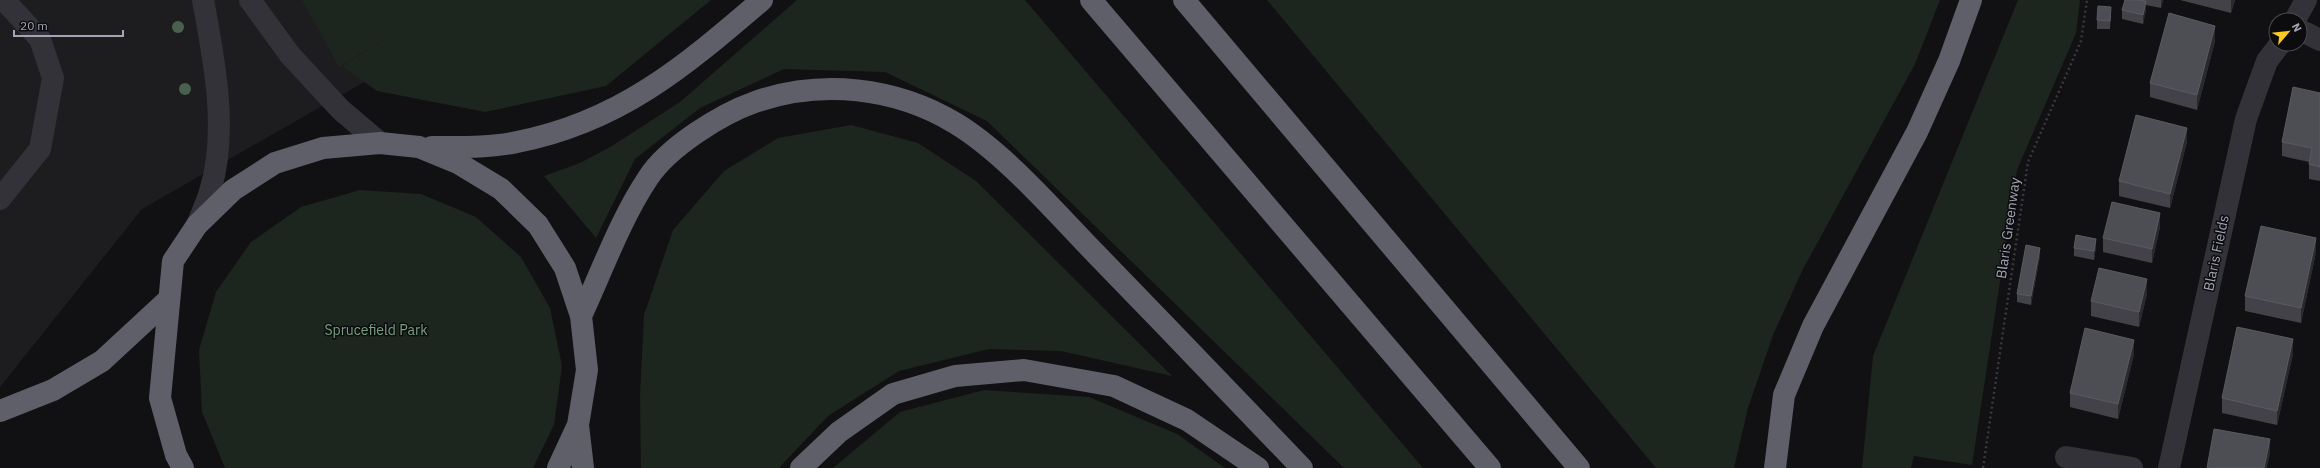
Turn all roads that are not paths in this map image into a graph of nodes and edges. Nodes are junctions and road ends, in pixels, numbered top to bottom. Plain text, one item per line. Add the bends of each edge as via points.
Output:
1 (4, 0) edge
2 (203, 0) edge
3 (250, 0) edge
4 (762, 0) edge
5 (1091, 0) edge
6 (1184, 0) edge
7 (1971, 0) edge
8 (2306, 0) edge
9 (2299, 12) edge
10 (2308, 34) edge
11 (2320, 40) edge
12 (2275, 52) edge
13 (380, 143) junction
14 (419, 147) junction
15 (0, 199) edge
16 (197, 225) junction
17 (169, 299) junction
18 (581, 316) junction
19 (0, 411) edge
20 (578, 424) junction
21 (2066, 457) dead end
22 (183, 468) edge
23 (558, 468) edge
24 (583, 468) edge
25 (801, 468) edge
26 (1258, 468) edge
27 (1302, 468) edge
28 (1490, 468) edge
29 (1579, 468) edge
30 (1775, 468) edge
31 (2132, 468) edge
32 (2169, 468) edge

1 - 15 street via 40,39 53,78 40,148
2 - 16 street via 216,68 218,143 212,188
3 - 13 street via 290,55 341,110
4 - 14 highway via 660,83 617,109 569,129 516,143
5 - 28 highway
6 - 29 highway
7 - 30 highway via 1950,61 1917,132 1813,326 1784,395
8 - 9 street
10 - 11 street
12 - 32 street, Blaris Fields via 2268,62 2246,119
13 - 14 highway
13 - 16 highway via 322,148 275,163 233,190
14 - 18 highway via 458,163 501,189 538,225 565,268
16 - 17 highway via 173,261
17 - 19 highway via 102,361 53,390
17 - 22 highway via 160,398 176,455
18 - 20 highway via 587,370
18 - 27 highway via 627,216 649,176 671,153 712,122 739,108 776,95 823,88 874,91 916,105 954,122 989,147 1053,209
20 - 23 highway
20 - 24 highway
21 - 31 street
25 - 26 highway via 839,432 893,394 955,376 1024,370 1114,386 1187,420

